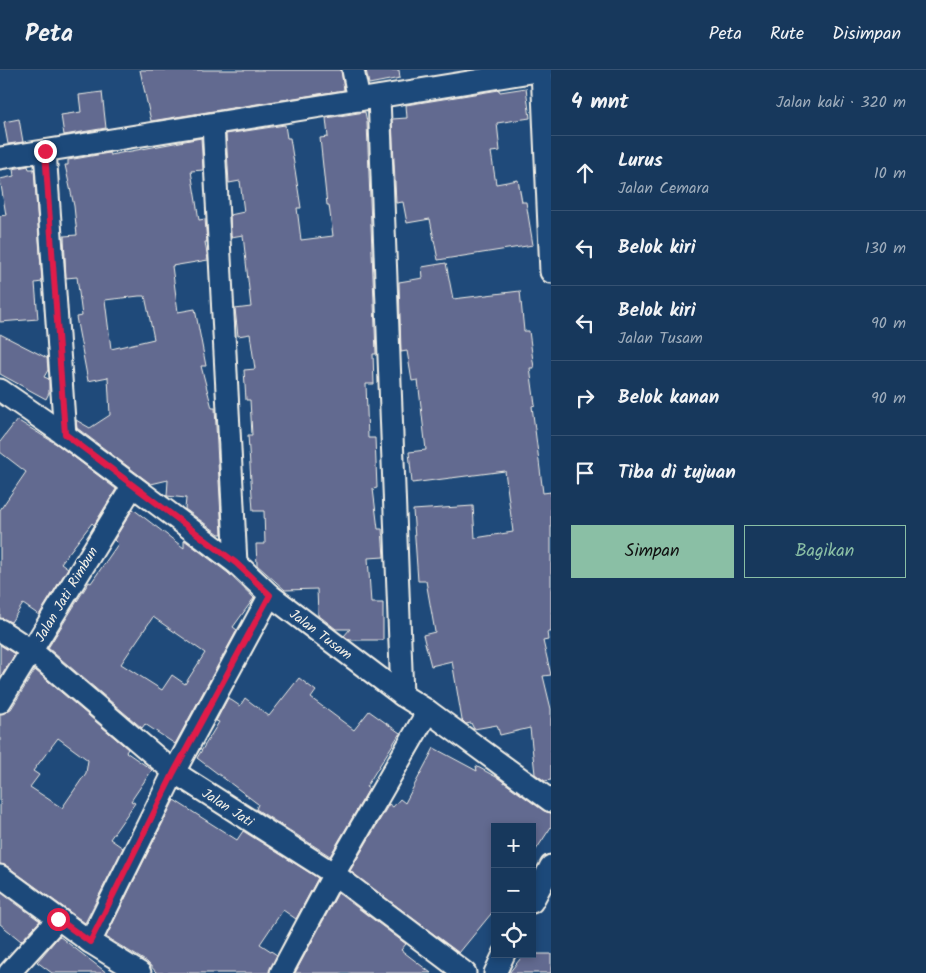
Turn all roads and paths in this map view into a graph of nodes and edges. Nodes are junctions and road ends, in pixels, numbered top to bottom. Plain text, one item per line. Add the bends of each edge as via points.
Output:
1 (352, 70) edge
2 (542, 70) edge
3 (369, 98) junction
4 (213, 124) junction
5 (45, 151) junction
6 (0, 158) edge
7 (551, 272) edge
8 (0, 390) edge
9 (65, 434) junction
10 (132, 487) junction
11 (236, 563) junction
12 (270, 595) junction
13 (0, 630) edge
14 (32, 651) junction
15 (402, 695) junction
16 (0, 702) edge
17 (428, 711) junction
18 (174, 772) junction
19 (551, 801) edge
20 (551, 866) edge
21 (334, 874) junction
22 (0, 876) edge
23 (536, 894) edge
24 (58, 919) junction
25 (90, 942) junction
26 (502, 958) edge
27 (135, 972) edge
28 (9, 973) edge
29 (281, 973) edge
30 (465, 973) edge
31 (494, 973) edge

1 - 3 street
2 - 3 street
2 - 7 street
3 - 4 street
3 - 15 street
4 - 5 street
4 - 11 street
5 - 6 street
5 - 9 street
8 - 9 street, Jalan Tusam
9 - 10 street, Jalan Tusam
10 - 11 street, Jalan Tusam
10 - 14 street, Jalan Jati Rimbun
11 - 12 street, Jalan Tusam
12 - 15 street, Jalan Tusam
12 - 18 street
13 - 14 street, Jalan Jati
14 - 16 street, Jalan Jati Rimbun
14 - 18 street, Jalan Jati
15 - 17 street, Jalan Tusam
17 - 19 street, Jalan Tusam
17 - 21 street
18 - 21 street, Jalan Jati
18 - 25 street
20 - 23 street
21 - 29 street
21 - 30 street, Jalan Jati
22 - 24 street
24 - 25 street
24 - 28 street
25 - 27 street
26 - 31 street

